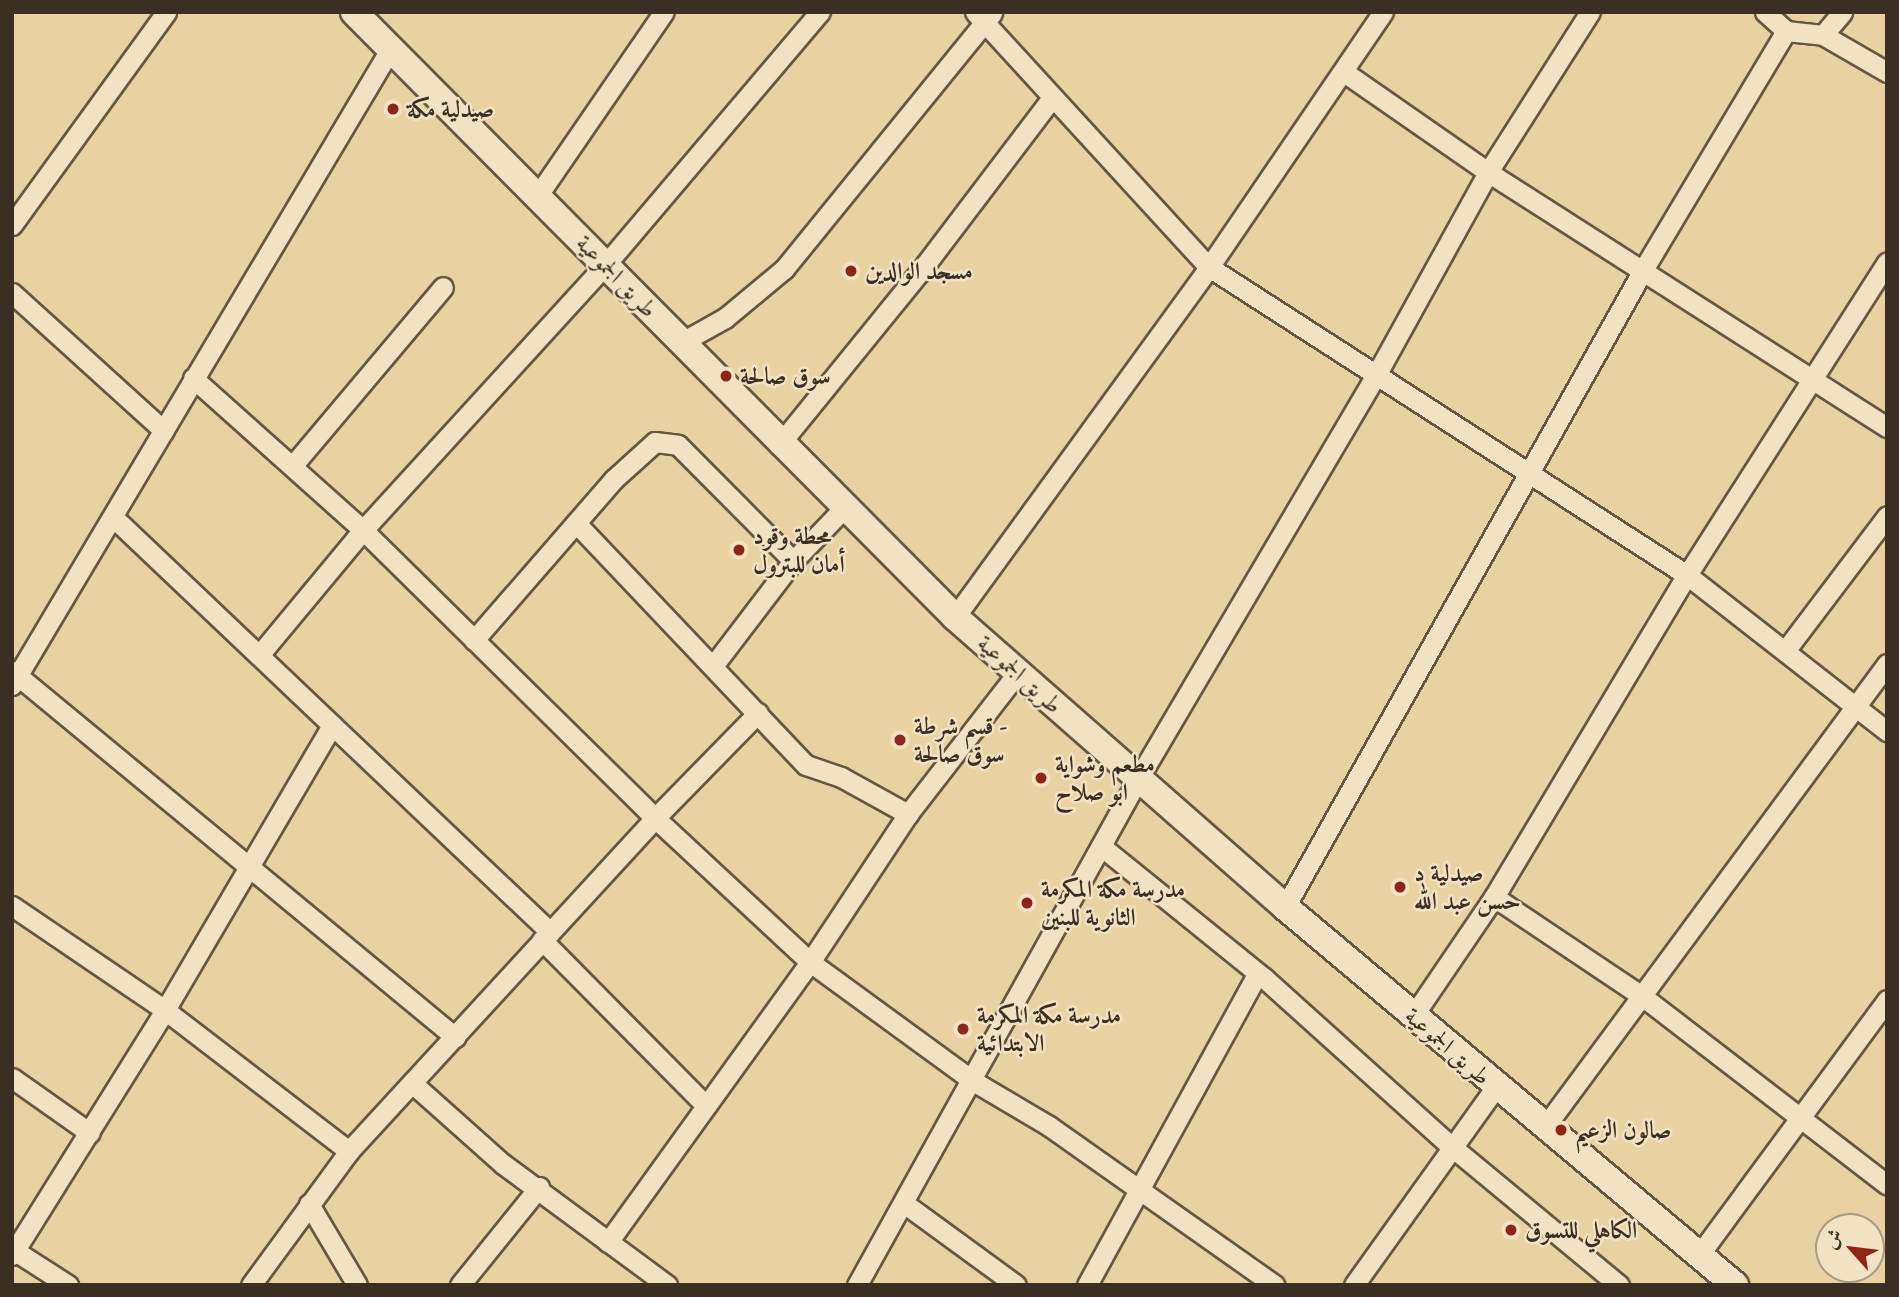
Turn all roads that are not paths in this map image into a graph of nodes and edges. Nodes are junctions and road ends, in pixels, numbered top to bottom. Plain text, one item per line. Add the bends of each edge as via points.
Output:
1 (166, 12) edge
2 (664, 12) edge
3 (820, 12) edge
4 (1383, 12) edge
5 (1590, 12) edge
6 (1765, 12) edge
7 (1842, 12) edge
8 (355, 13) edge
9 (984, 15) edge
10 (1786, 31) junction
11 (1823, 35) junction
12 (391, 48) junction
13 (1343, 72) junction
14 (1887, 72) edge
15 (1051, 99) junction
16 (1488, 172) junction
17 (538, 195) junction
18 (12, 225) edge
19 (1887, 262) edge
20 (606, 264) junction
21 (1209, 267) junction
22 (1643, 270) junction
23 (443, 286) dead end
24 (13, 297) edge
25 (682, 342) junction
26 (1375, 377) junction
27 (1812, 377) junction
28 (193, 378) junction
29 (1887, 427) edge
30 (164, 431) junction
31 (779, 445) junction
32 (294, 464) junction
33 (1528, 475) junction
34 (843, 509) junction
35 (1887, 516) edge
36 (113, 517) junction
37 (576, 523) junction
38 (363, 530) junction
39 (793, 561) junction
40 (1687, 575) junction
41 (956, 617) junction
42 (474, 640) junction
43 (1785, 651) junction
44 (260, 654) junction
45 (1887, 664) edge
46 (713, 666) junction
47 (1018, 672) junction
48 (14, 677) edge
49 (1854, 705) junction
50 (758, 713) junction
51 (332, 724) junction
52 (1887, 731) edge
53 (1138, 779) junction
54 (908, 814) junction
55 (655, 818) junction
56 (1101, 846) junction
57 (247, 865) junction
58 (1494, 897) junction
59 (12, 906) edge
60 (1285, 907) junction
61 (546, 936) junction
62 (810, 962) junction
63 (1257, 974) junction
64 (1642, 996) junction
65 (1887, 1000) edge
66 (165, 1010) junction
67 (1413, 1016) junction
68 (454, 1037) junction
69 (12, 1078) edge
70 (973, 1081) junction
71 (412, 1083) junction
72 (1496, 1087) junction
73 (706, 1106) junction
74 (1801, 1116) junction
75 (1544, 1128) junction
76 (90, 1133) junction
77 (1452, 1147) junction
78 (349, 1151) junction
79 (1887, 1185) edge
80 (539, 1187) junction
81 (1140, 1193) junction
82 (309, 1204) junction
83 (905, 1204) junction
84 (608, 1242) junction
85 (13, 1251) edge
86 (1699, 1255) junction
87 (68, 1285) edge
88 (251, 1285) edge
89 (357, 1285) edge
90 (460, 1285) edge
91 (667, 1285) edge
92 (857, 1285) edge
93 (1016, 1285) edge
94 (1087, 1285) edge
95 (1274, 1285) edge
96 (1353, 1285) edge
97 (1619, 1285) edge
98 (1735, 1285) edge

1 - 18 street
2 - 17 street
3 - 20 street
4 - 13 street
5 - 16 street
6 - 10 street
7 - 11 street
8 - 12 main road, طريق الجموعية
9 - 15 street
9 - 25 street via 784,269 724,318
10 - 11 street
10 - 22 street
11 - 14 street
12 - 17 main road, طريق الجموعية
12 - 28 street
13 - 16 street
13 - 21 street
15 - 21 street
15 - 31 street via 919,273
16 - 22 street
16 - 26 street
17 - 20 main road, طريق الجموعية
19 - 27 street
20 - 25 main road, طريق الجموعية
20 - 38 street
21 - 26 street
21 - 41 street
22 - 27 street
22 - 33 street
23 - 32 street
24 - 30 street
25 - 31 main road, طريق الجموعية
26 - 33 street
26 - 53 street
27 - 29 street
27 - 40 street
28 - 30 street
28 - 32 street
30 - 36 street
31 - 34 main road, طريق الجموعية
32 - 38 street
33 - 40 street
33 - 60 street
34 - 39 street
34 - 41 main road, طريق الجموعية
35 - 43 street
36 - 44 street
36 - 48 street
37 - 39 street via 633,459 665,440 678,445
37 - 42 street
37 - 46 street
38 - 42 street
38 - 44 street
39 - 46 street
40 - 43 street
40 - 58 street
41 - 47 main road, طريق الجموعية
42 - 55 street
43 - 49 street
44 - 51 street
45 - 49 street
46 - 50 street
47 - 53 main road, طريق الجموعية
47 - 54 street
48 - 57 street
49 - 52 street
49 - 64 street
50 - 54 street via 806,765 841,777
50 - 55 street
51 - 57 street
51 - 61 street
53 - 56 street
53 - 60 main road, طريق الجموعية
54 - 62 street
55 - 61 street
55 - 62 street
56 - 63 street
56 - 70 street
57 - 66 street
57 - 68 street
58 - 64 street
58 - 67 street
59 - 66 street
60 - 67 main road, طريق الجموعية
61 - 68 street
61 - 73 street
62 - 70 street
62 - 73 street
63 - 77 street
63 - 81 street
64 - 74 street
64 - 75 street
65 - 74 street
66 - 76 street
66 - 78 street
67 - 72 main road, طريق الجموعية
68 - 71 street
69 - 76 street
70 - 81 street via 1049,1126
70 - 83 street
71 - 78 street
71 - 80 street via 503,1164
72 - 75 main road, طريق الجموعية
72 - 77 street
73 - 84 street
74 - 79 street
74 - 86 street
75 - 86 main road, طريق الجموعية
76 - 85 street
77 - 96 street
77 - 97 street
78 - 82 street
80 - 84 street
80 - 90 street
81 - 94 street
81 - 95 street
82 - 88 street
82 - 89 street
83 - 92 street
83 - 93 street
84 - 91 street
85 - 87 street
86 - 98 main road, طريق الجموعية

